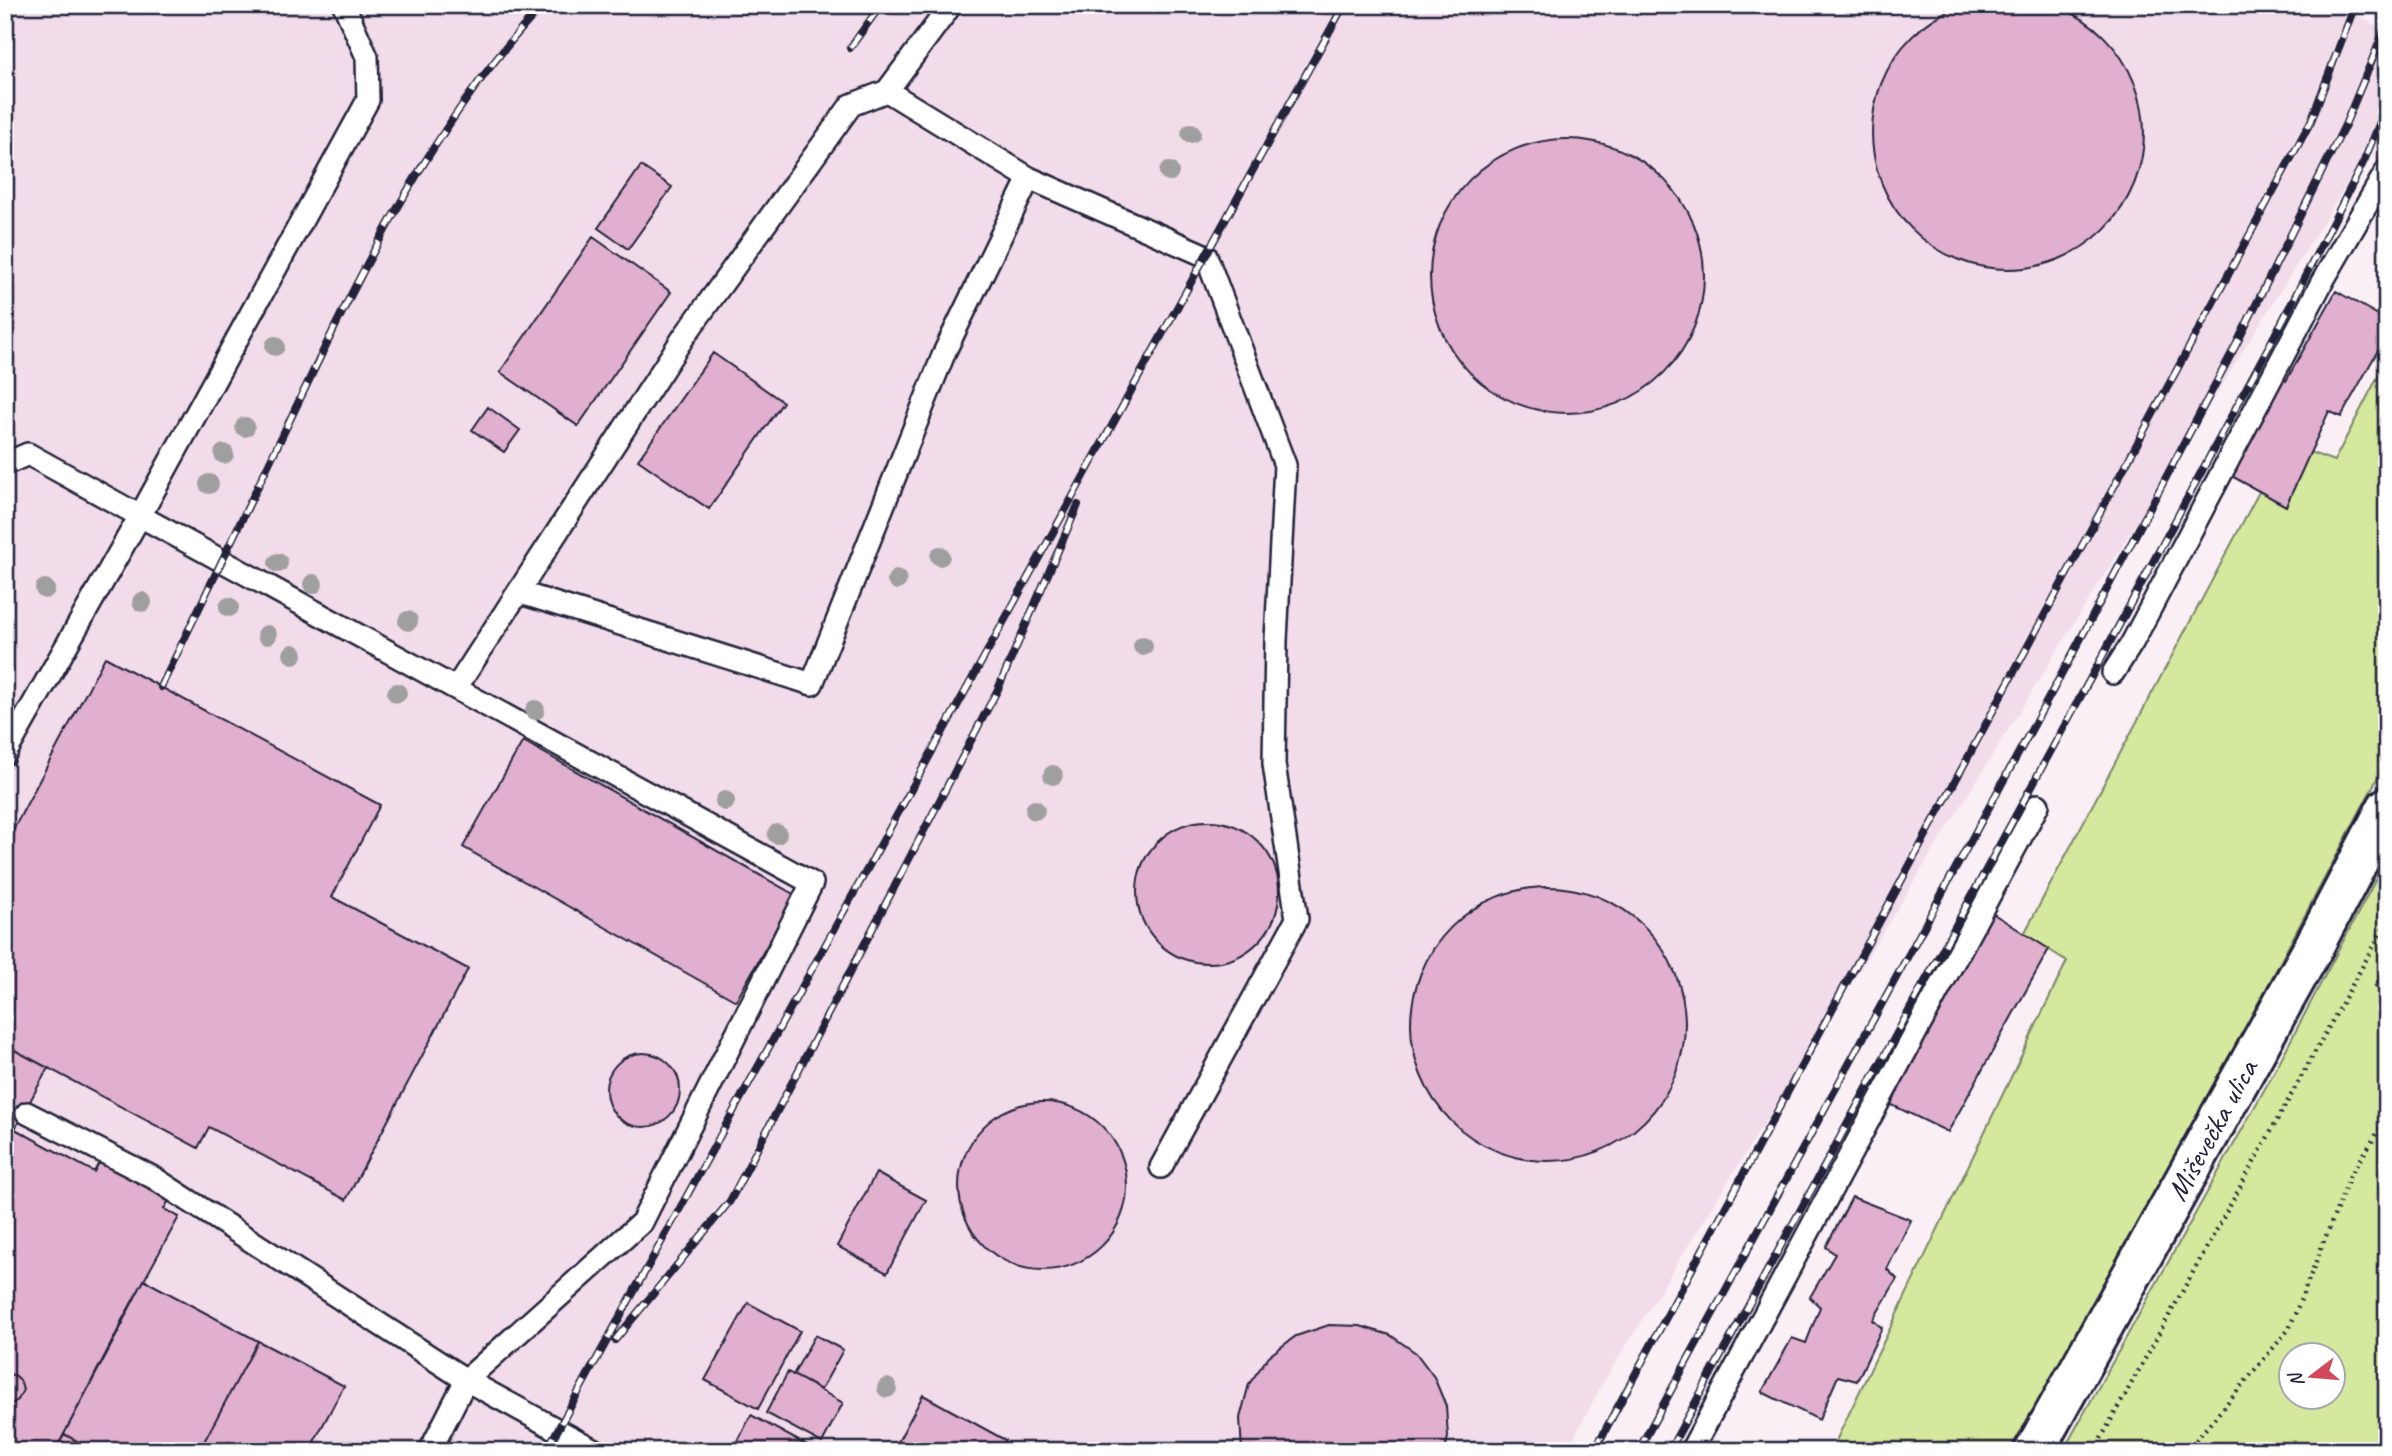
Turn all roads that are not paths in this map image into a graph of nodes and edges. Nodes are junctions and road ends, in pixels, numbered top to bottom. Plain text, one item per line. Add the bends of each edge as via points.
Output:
1 (344, 5) edge
2 (951, 5) edge
3 (887, 91) junction
4 (2387, 170) edge
5 (1029, 178) junction
6 (5, 464) edge
7 (140, 516) junction
8 (518, 592) junction
9 (2113, 673) dead end
10 (456, 688) junction
11 (5, 754) edge
12 (2038, 805) dead end
13 (2387, 807) edge
14 (27, 1113) dead end
15 (1161, 1167) dead end
16 (466, 1380) junction
17 (430, 1451) edge
18 (596, 1451) edge
19 (1691, 1451) edge
20 (2034, 1451) edge

1 - 7 lane via 367,57 368,100
2 - 3 lane
3 - 5 lane
3 - 8 lane via 850,105 683,338
4 - 9 lane via 2322,282
5 - 8 lane via 945,351 812,684
5 - 15 lane via 1206,256 1285,465 1274,764 1297,919
6 - 7 lane via 28,454
7 - 10 lane
7 - 11 lane
8 - 10 lane
10 - 16 lane via 812,883 642,1222
12 - 19 lane
13 - 20 street, Miševečka ulica
14 - 16 lane via 154,1178
16 - 17 lane
16 - 18 lane

